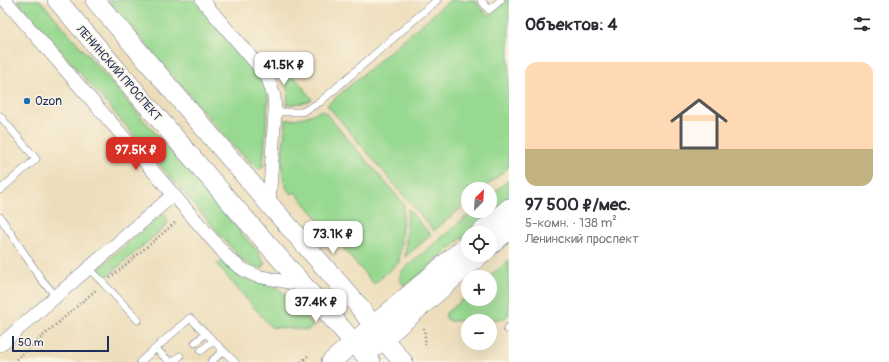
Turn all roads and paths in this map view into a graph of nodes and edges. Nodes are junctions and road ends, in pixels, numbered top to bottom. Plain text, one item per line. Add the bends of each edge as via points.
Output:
1 (5, 0) edge
2 (57, 0) edge
3 (95, 0) edge
4 (202, 0) edge
5 (437, 0) edge
6 (481, 0) edge
7 (501, 0) edge
8 (275, 112) junction
9 (0, 116) edge
10 (0, 190) edge
11 (173, 195) junction
12 (269, 204) junction
13 (509, 208) edge
14 (0, 217) edge
15 (176, 222) dead end
16 (488, 226) edge
17 (509, 229) edge
18 (497, 240) edge
19 (461, 251) edge
20 (471, 262) edge
21 (89, 268) junction
22 (104, 284) junction
23 (302, 285) junction
24 (56, 296) junction
25 (138, 320) dead end
26 (424, 328) dead end
27 (378, 332) junction
28 (206, 333) junction
29 (213, 341) junction
30 (195, 343) dead end
31 (0, 344) edge
32 (426, 348) dead end
33 (156, 349) junction
34 (201, 351) dead end
35 (223, 351) junction
36 (310, 354) dead end
37 (361, 355) edge
38 (180, 356) dead end
39 (232, 361) edge
40 (13, 362) edge
41 (140, 362) edge
42 (170, 362) edge
43 (173, 362) edge
44 (211, 362) edge
45 (301, 362) edge
46 (331, 362) edge
47 (403, 362) edge

1 - 11 street
2 - 23 street, ЛЕНИНСКИЙ ПРОСПЕКТ
3 - 12 street
4 - 8 street via 267,76 274,96
5 - 8 lane via 320,102 302,112
6 - 7 lane via 489,10
8 - 12 street
9 - 10 lane via 36,159
11 - 21 street
11 - 23 street via 230,260 244,270 257,276
12 - 27 street via 357,304
13 - 16 street
14 - 24 lane via 41,279
15 - 22 path
17 - 18 street
19 - 27 street
20 - 27 street
21 - 22 lane
21 - 24 street
22 - 25 lane
22 - 40 path
23 - 37 street, ЛЕНИНСКИЙ ПРОСПЕКТ
24 - 31 street
26 - 32 path
27 - 37 street
27 - 47 street
28 - 29 lane
28 - 30 lane
28 - 33 lane via 190,318
29 - 34 lane
29 - 35 lane
33 - 41 lane
33 - 42 lane
35 - 39 lane
35 - 44 lane
36 - 45 path
37 - 46 street
38 - 43 lane

